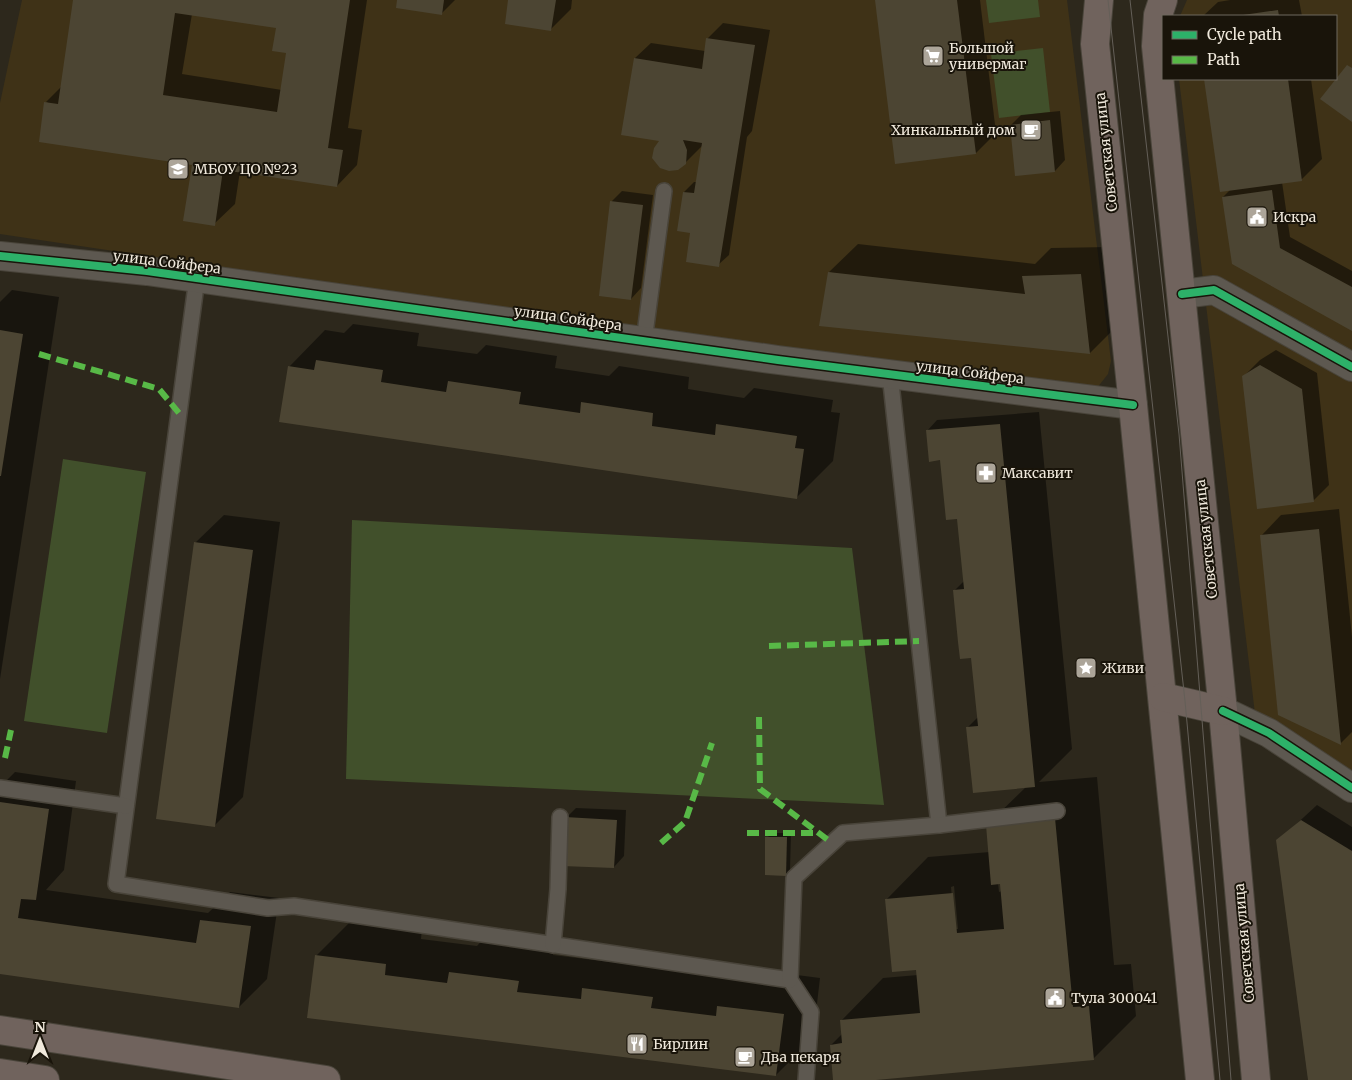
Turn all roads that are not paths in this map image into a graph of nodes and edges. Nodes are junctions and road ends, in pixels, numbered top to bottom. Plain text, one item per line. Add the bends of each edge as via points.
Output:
1 (1099, 0) edge
2 (1164, 0) edge
3 (664, 191) dead end
4 (0, 256) edge
5 (197, 278) junction
6 (1182, 294) junction
7 (644, 341) junction
8 (1352, 367) edge
9 (890, 374) junction
10 (1134, 405) junction
11 (1163, 697) junction
12 (1223, 711) junction
13 (0, 788) edge
14 (1352, 788) edge
15 (126, 806) junction
16 (1057, 811) dead end
17 (560, 818) dead end
18 (939, 825) junction
19 (552, 945) junction
20 (790, 980) junction
21 (0, 1030) edge
22 (0, 1073) edge
23 (45, 1080) edge
24 (326, 1080) edge
25 (806, 1080) edge
26 (1200, 1080) edge
27 (1256, 1080) edge

1 - 10 main road, Советская улица via 1095,44
2 - 6 main road, Советская улица via 1158,15 1156,46
3 - 7 lane
4 - 5 street, улица Сойфера
5 - 7 street, улица Сойфера
5 - 15 lane
6 - 8 street via 1214,290
6 - 12 main road, Советская улица
7 - 9 street, улица Сойфера
9 - 10 street, улица Сойфера
9 - 18 lane
10 - 11 main road, Советская улица
11 - 12 main road
11 - 26 main road, Советская улица
12 - 14 street via 1269,733
12 - 27 main road, Советская улица
13 - 15 lane
15 - 19 lane via 116,884 268,908 294,906
16 - 18 lane
17 - 19 lane
18 - 20 lane via 843,832 794,878
19 - 20 lane
20 - 25 lane via 811,1012
21 - 24 main road
22 - 23 main road

